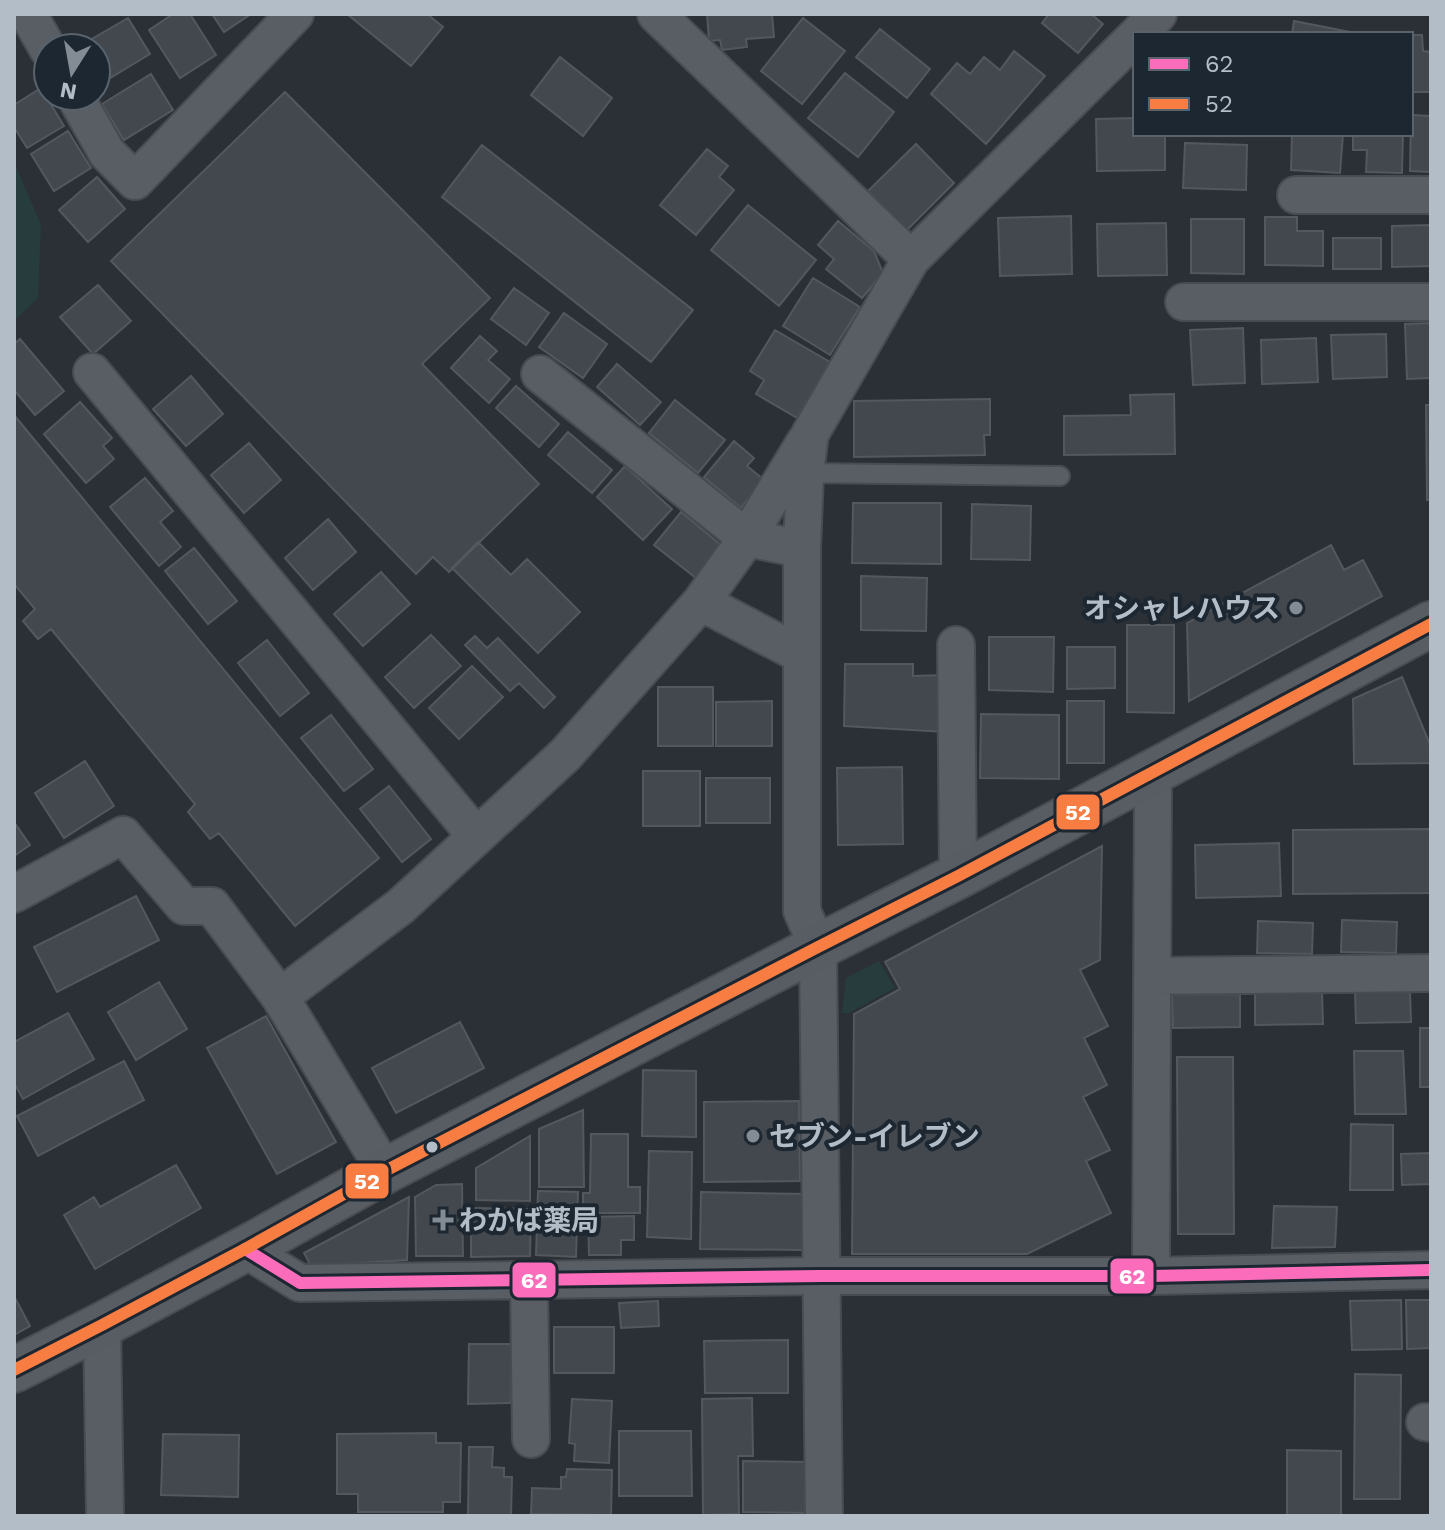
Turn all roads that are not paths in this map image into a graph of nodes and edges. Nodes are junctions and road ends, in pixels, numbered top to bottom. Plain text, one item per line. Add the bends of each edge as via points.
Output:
1 (28, 14) edge
2 (295, 14) edge
3 (656, 14) edge
4 (1158, 14) edge
5 (38, 32) edge
6 (1139, 32) edge
7 (1133, 38) edge
8 (84, 112) edge
9 (1296, 195) dead end
10 (1431, 195) edge
11 (911, 259) junction
12 (1184, 302) dead end
13 (1431, 302) edge
14 (92, 372) dead end
15 (540, 374) dead end
16 (810, 434) junction
17 (805, 473) junction
18 (1060, 476) dead end
19 (747, 538) junction
20 (802, 549) junction
21 (701, 602) junction
22 (1431, 624) edge
23 (956, 645) dead end
24 (802, 655) junction
25 (1153, 773) junction
26 (476, 836) junction
27 (958, 876) junction
28 (14, 894) edge
29 (818, 947) junction
30 (1431, 973) edge
31 (1152, 976) junction
32 (280, 997) junction
33 (385, 1171) junction
34 (245, 1249) junction
35 (1431, 1270) edge
36 (821, 1276) junction
37 (1151, 1276) junction
38 (529, 1281) junction
39 (102, 1325) junction
40 (14, 1370) edge
41 (531, 1439) dead end
42 (105, 1516) edge
43 (824, 1516) edge

1 - 5 street
2 - 8 street via 135,181 107,153
3 - 11 street
4 - 6 street
7 - 11 street
9 - 10 street
11 - 16 street
12 - 13 street
14 - 26 street
15 - 19 street
16 - 17 street
16 - 19 street
17 - 18 lane
17 - 20 street
19 - 20 street
19 - 21 street
20 - 24 street
21 - 24 street
21 - 26 street via 565,755
22 - 25 street
23 - 27 street
24 - 29 street via 802,911
25 - 27 street
25 - 31 street
26 - 32 street via 401,906
27 - 29 street
28 - 32 street via 123,835 184,906 212,906
29 - 33 street
29 - 36 street
30 - 31 street
31 - 37 street
32 - 33 street
33 - 34 street
34 - 38 street via 300,1283
34 - 39 street
35 - 37 street
36 - 37 street
36 - 38 street
36 - 43 street
38 - 41 street
39 - 40 street
39 - 42 street

